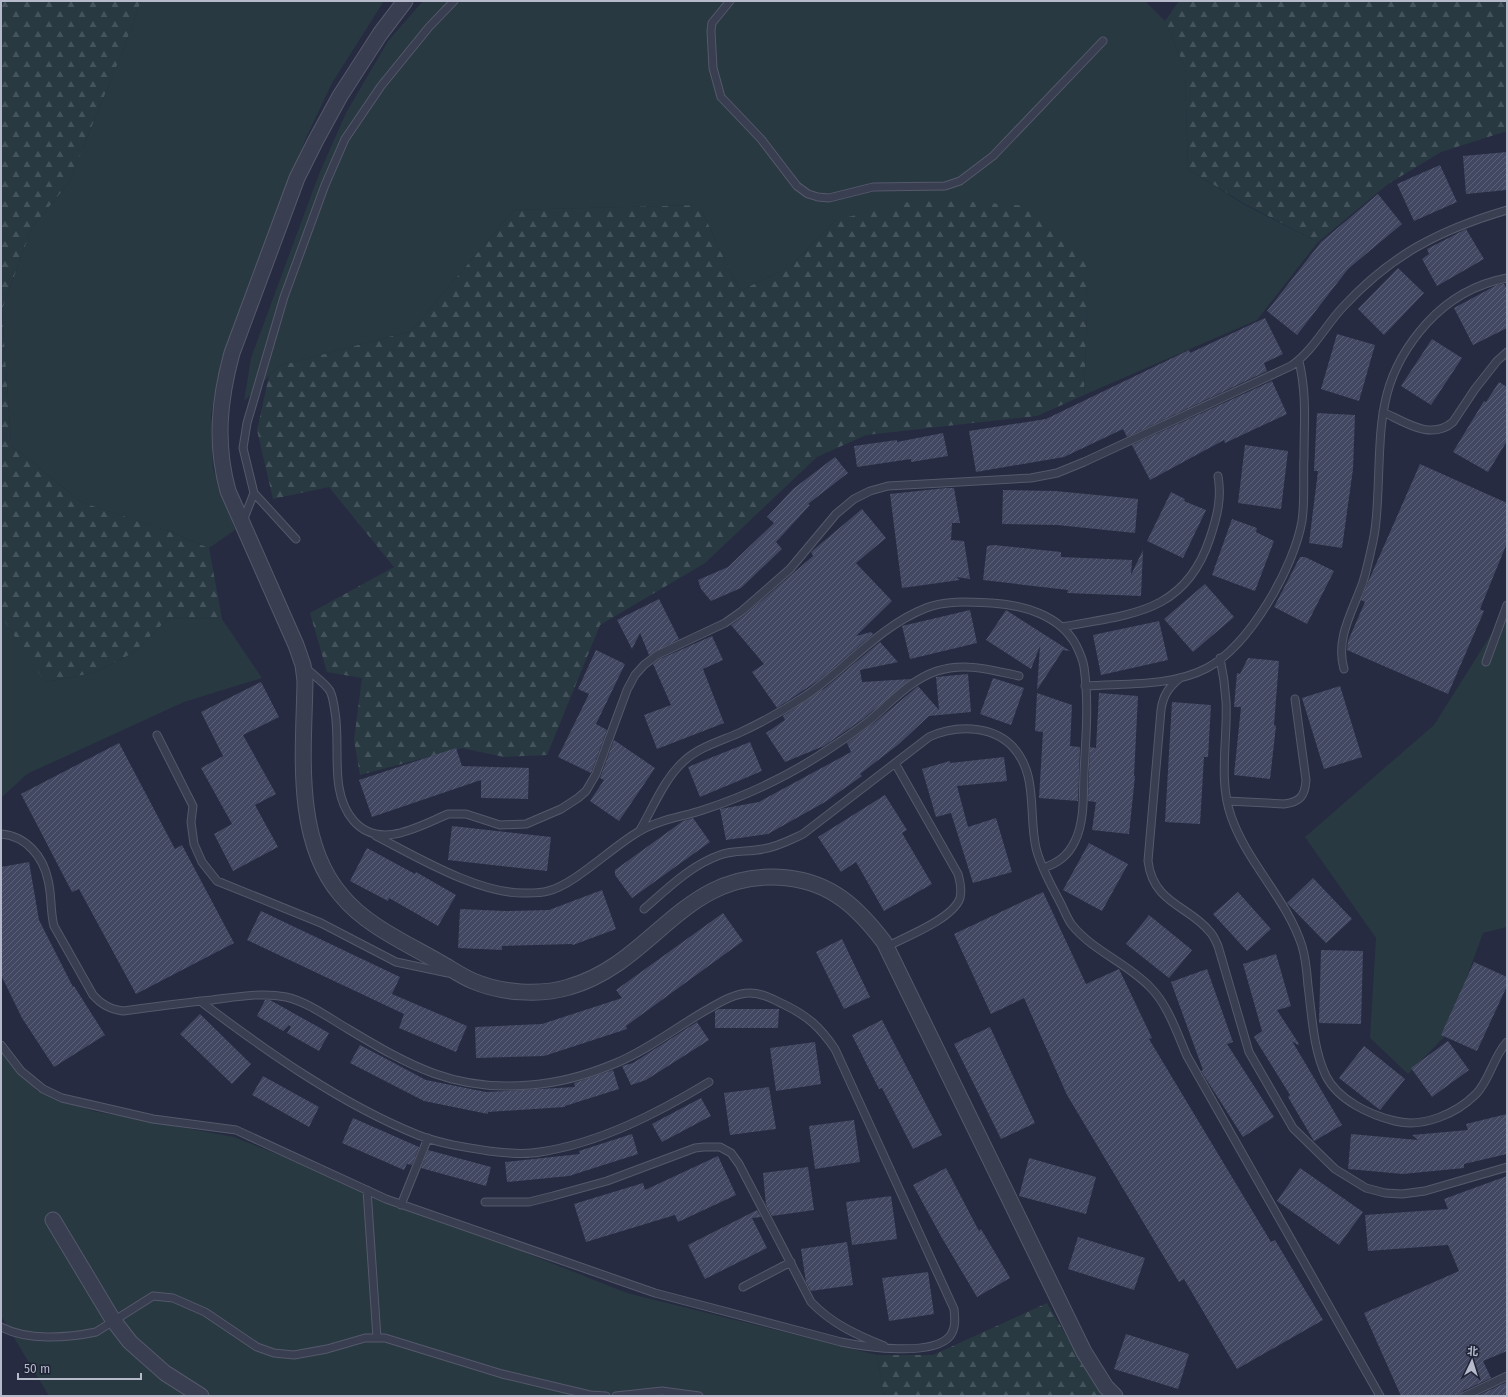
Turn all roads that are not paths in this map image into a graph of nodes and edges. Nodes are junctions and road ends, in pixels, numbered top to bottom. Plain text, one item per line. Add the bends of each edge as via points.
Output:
1 (404, 1) edge
2 (454, 1) edge
3 (730, 1) edge
4 (1103, 41) dead end
5 (1507, 210) edge
6 (1507, 278) edge
7 (1507, 352) edge
8 (1299, 361) junction
9 (1383, 412) junction
10 (1218, 476) dead end
11 (254, 493) junction
12 (241, 525) junction
13 (296, 539) dead end
14 (1507, 605) edge
15 (1062, 627) junction
16 (1220, 658) junction
17 (1486, 662) dead end
18 (303, 665) junction
19 (1344, 669) dead end
20 (1019, 676) dead end
21 (1180, 678) junction
22 (1085, 686) junction
23 (1295, 700) dead end
24 (157, 735) dead end
25 (895, 764) junction
26 (1227, 801) junction
27 (363, 830) junction
28 (640, 830) junction
29 (1, 834) edge
30 (1043, 868) junction
31 (644, 909) dead end
32 (886, 947) junction
33 (465, 977) junction
34 (200, 1001) junction
35 (1507, 1042) edge
36 (1, 1045) edge
37 (709, 1082) dead end
38 (428, 1138) junction
39 (1507, 1167) edge
40 (367, 1190) junction
41 (485, 1202) dead end
42 (401, 1204) junction
43 (53, 1220) dead end
44 (791, 1262) junction
45 (744, 1287) dead end
46 (113, 1320) junction
47 (1, 1327) edge
48 (377, 1338) junction
49 (888, 1347) junction
50 (1507, 1376) edge
51 (201, 1396) edge
52 (606, 1396) edge
53 (616, 1396) edge
54 (699, 1396) edge
55 (1115, 1396) edge
56 (1380, 1396) edge
57 (1464, 1396) edge

1 - 12 street via 340,96 297,178 232,353 224,380 221,466
2 - 11 lane via 429,27 381,86 345,139 325,185 284,297 243,440 244,460
3 - 4 lane via 712,23 711,31 713,68 721,97 761,139 797,186 818,197 829,198 873,187 945,186 960,181 993,156
5 - 8 lane via 1455,228 1408,250 1395,259 1354,294
6 - 9 lane via 1476,287 1457,296 1426,324 1402,356 1389,384
7 - 9 lane via 1496,361 1453,422 1446,428 1436,431 1421,429
8 - 16 lane via 1304,385 1305,418 1304,495 1300,528 1289,562 1268,602 1249,630
8 - 27 lane via 1057,473 1000,481 888,486 854,499 836,514 790,569 742,611 725,623 657,655 644,665 627,690 596,774 586,791 578,798 561,809 526,824 500,825 466,814 448,814 400,834 389,836
9 - 19 lane via 1373,539 1363,582 1341,643 1340,656
10 - 15 lane via 1220,498 1213,531 1201,560 1182,588 1160,604 1143,611
11 - 12 lane
11 - 13 lane
12 - 18 street
14 - 17 lane
15 - 22 lane via 1076,644 1084,665
15 - 28 lane via 1048,616 1003,604 946,603 928,607 908,616 888,628 826,681 798,701 769,719 701,749 684,761 671,777
16 - 21 lane via 1208,667
16 - 26 lane via 1226,702 1224,779
18 - 27 lane via 329,691 333,699 338,728 340,799 345,812
18 - 33 street via 305,800 314,841 328,878 342,897 358,912
20 - 28 lane via 963,666 936,671 906,689 870,720 833,746 792,771 703,810
21 - 22 lane
21 - 39 lane via 1163,697 1148,861 1150,872 1155,883 1171,902 1211,933 1218,946 1249,1052 1293,1128 1335,1169 1366,1188 1384,1193 1425,1191
22 - 30 lane via 1086,730 1081,819 1075,840 1065,856 1057,863
23 - 26 lane via 1306,780 1302,797 1293,803 1284,804
24 - 33 lane via 193,806 191,822 194,844 202,862 217,881 321,923 396,962
25 - 30 lane via 939,732 978,730 1005,740 1025,764 1030,781 1033,834
25 - 31 lane via 803,834 781,845 721,854 683,876
25 - 32 lane via 958,874 961,885 960,899 951,911
26 - 35 lane via 1241,839 1298,934 1306,964 1319,1055 1327,1076 1339,1092 1380,1118 1398,1122 1425,1121 1451,1112 1476,1094
27 - 28 lane via 466,879 511,892 526,893 548,891 563,885
29 - 34 lane via 18,837 26,842 40,860 48,878 54,926 100,1004 123,1011
30 - 56 lane via 1071,924 1083,936 1135,974 1160,1000 1187,1056
32 - 33 street via 860,912 827,889 794,878 760,877 734,881 706,893 623,959 602,973 568,988 546,991 504,989
32 - 55 street via 1084,1352 1106,1387
34 - 38 lane via 260,1046 356,1105
34 - 49 lane via 266,995 287,998 310,1007 412,1065 441,1077 460,1082 509,1086 532,1085 569,1078 616,1063 691,1018 736,996 750,993 765,996 786,1006 822,1030 835,1049 954,1309 953,1330 946,1340 927,1347
36 - 40 lane via 21,1071 43,1089 62,1098 154,1119 236,1130
37 - 38 lane via 679,1100 612,1131 539,1153 498,1152 457,1146
38 - 42 lane
40 - 42 lane
40 - 48 lane
41 - 44 lane via 529,1202 607,1181 695,1148 720,1147 731,1153 739,1164
42 - 49 lane via 655,1293 841,1342 868,1347
43 - 46 street
44 - 45 lane
44 - 49 lane via 811,1302 822,1314 855,1335
46 - 47 lane via 96,1332 71,1336 31,1335
46 - 48 lane via 154,1296 173,1298 205,1312 257,1347 274,1353 294,1354 327,1349 365,1338
46 - 51 street via 130,1342 154,1364
48 - 52 lane via 398,1341 502,1374 590,1395
50 - 57 lane
53 - 54 lane via 662,1391

